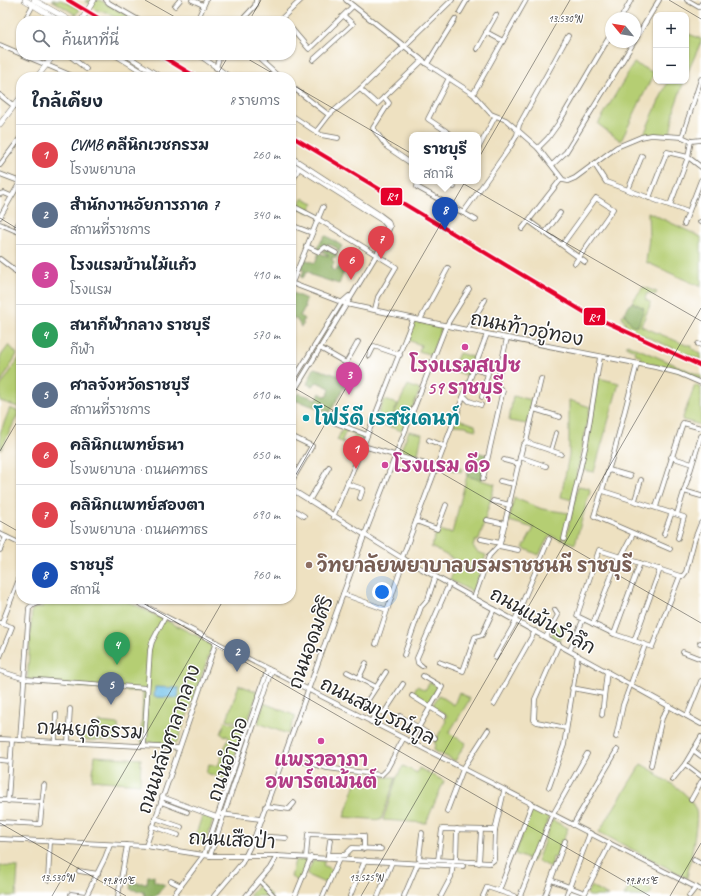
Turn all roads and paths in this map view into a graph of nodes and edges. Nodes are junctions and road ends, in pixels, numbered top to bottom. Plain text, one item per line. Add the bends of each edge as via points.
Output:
1 (25, 0) edge
2 (94, 0) edge
3 (106, 0) edge
4 (180, 0) edge
5 (192, 0) edge
6 (206, 0) edge
7 (256, 0) edge
8 (301, 0) edge
9 (346, 0) edge
10 (452, 0) edge
11 (467, 0) edge
12 (526, 0) edge
13 (631, 0) edge
14 (659, 0) edge
15 (687, 0) edge
16 (34, 3) edge
17 (701, 4) edge
18 (204, 5) junction
19 (175, 6) dead end
20 (353, 6) junction
21 (460, 12) dead end
22 (624, 12) edge
23 (496, 15) dead end
24 (27, 16) dead end
25 (52, 16) edge
26 (61, 16) edge
27 (84, 16) edge
28 (131, 16) edge
29 (198, 16) edge
30 (246, 16) edge
31 (286, 16) edge
32 (344, 16) junction
33 (455, 19) dead end
34 (641, 30) edge
35 (486, 32) junction
36 (296, 34) edge
37 (568, 36) dead end
38 (503, 41) junction
39 (605, 44) edge
40 (0, 45) edge
41 (405, 46) junction
42 (630, 48) edge
43 (477, 49) dead end
44 (16, 52) edge
45 (35, 60) edge
46 (50, 60) edge
47 (75, 60) edge
48 (124, 60) edge
49 (134, 60) edge
50 (206, 60) edge
51 (218, 60) edge
52 (260, 60) edge
53 (313, 60) dead end
54 (423, 60) junction
55 (427, 64) junction
56 (46, 65) junction
57 (216, 68) junction
58 (86, 69) dead end
59 (41, 72) edge
60 (60, 72) edge
61 (143, 72) edge
62 (153, 72) edge
63 (222, 72) edge
64 (274, 72) edge
65 (449, 78) junction
66 (701, 79) edge
67 (360, 89) junction
68 (296, 90) edge
69 (473, 94) junction
70 (0, 95) edge
71 (384, 97) junction
72 (16, 103) edge
73 (14, 106) junction
74 (329, 115) junction
75 (2, 117) edge
76 (496, 117) junction
77 (296, 118) edge
78 (0, 124) edge
79 (518, 130) junction
80 (316, 132) junction
81 (444, 132) edge
82 (682, 137) junction
83 (338, 138) dead end
84 (701, 140) edge
85 (691, 141) junction
86 (16, 144) edge
87 (481, 146) edge
88 (538, 148) junction
89 (642, 156) dead end
90 (688, 157) junction
91 (296, 160) edge
92 (409, 162) edge
93 (0, 165) edge
94 (552, 165) junction
95 (595, 165) junction
96 (296, 166) edge
97 (701, 167) edge
98 (299, 168) junction
99 (0, 174) edge
100 (296, 174) edge
101 (561, 179) junction
102 (16, 180) edge
103 (701, 180) edge
104 (418, 184) edge
105 (448, 184) edge
106 (454, 187) dead end
107 (16, 189) edge
108 (628, 190) junction
109 (0, 194) edge
110 (11, 196) junction
111 (649, 198) junction
112 (670, 205) junction
113 (323, 207) dead end
114 (296, 208) edge
115 (688, 212) junction
116 (463, 213) junction
117 (560, 213) dead end
118 (0, 217) edge
119 (318, 219) junction
120 (476, 220) dead end
121 (529, 221) junction
122 (0, 224) edge
123 (684, 224) dead end
124 (296, 227) edge
125 (522, 229) dead end
126 (16, 231) edge
127 (312, 233) junction
128 (545, 233) junction
129 (387, 234) junction
130 (562, 245) junction
131 (306, 246) junction
132 (336, 253) dead end
133 (377, 254) junction
134 (579, 257) junction
135 (0, 259) edge
136 (585, 262) dead end
137 (574, 263) dead end
138 (448, 268) dead end
139 (15, 271) edge
140 (296, 272) edge
141 (296, 285) edge
142 (469, 289) dead end
143 (352, 294) junction
144 (485, 300) dead end
145 (341, 303) junction
146 (346, 304) junction
147 (375, 310) junction
148 (413, 318) junction
149 (420, 320) junction
150 (446, 326) junction
151 (467, 330) junction
152 (487, 334) junction
153 (507, 338) junction
154 (358, 342) dead end
155 (320, 348) junction
156 (400, 355) junction
157 (369, 356) dead end
158 (600, 357) junction
159 (637, 364) junction
160 (473, 369) junction
161 (296, 376) edge
162 (541, 379) dead end
163 (701, 383) edge
164 (296, 388) edge
165 (464, 396) junction
166 (482, 397) dead end
167 (481, 405) dead end
168 (534, 410) junction
169 (560, 417) dead end
170 (328, 420) dead end
171 (701, 428) edge
172 (556, 433) dead end
173 (367, 436) junction
174 (701, 436) edge
175 (296, 438) edge
176 (429, 440) dead end
177 (526, 442) junction
178 (363, 446) junction
179 (444, 446) junction
180 (551, 450) junction
181 (561, 454) dead end
182 (396, 456) junction
183 (520, 457) junction
184 (671, 457) junction
185 (504, 460) dead end
186 (519, 464) junction
187 (692, 464) junction
188 (546, 466) dead end
189 (329, 467) dead end
190 (436, 467) junction
191 (609, 470) junction
192 (296, 473) edge
193 (630, 476) dead end
194 (483, 479) dead end
195 (642, 480) dead end
196 (500, 481) dead end
197 (348, 484) junction
198 (514, 484) junction
199 (603, 491) junction
200 (684, 491) junction
201 (296, 492) edge
202 (701, 496) edge
203 (360, 498) dead end
204 (635, 500) junction
205 (309, 501) junction
206 (493, 501) dead end
207 (446, 505) dead end
208 (510, 505) junction
209 (656, 507) junction
210 (296, 511) edge
211 (672, 512) junction
212 (677, 514) junction
213 (304, 516) dead end
214 (333, 517) junction
215 (487, 520) dead end
216 (416, 521) junction
217 (701, 523) edge
218 (505, 524) junction
219 (0, 534) edge
220 (633, 534) junction
221 (664, 534) dead end
222 (365, 536) junction
223 (6, 537) junction
224 (678, 538) dead end
225 (481, 539) dead end
226 (549, 540) dead end
227 (564, 540) dead end
228 (16, 542) edge
229 (499, 545) junction
230 (670, 549) dead end
231 (0, 550) edge
232 (518, 550) dead end
233 (620, 556) junction
234 (403, 559) junction
235 (640, 563) junction
236 (660, 569) junction
237 (680, 576) junction
238 (435, 577) junction
239 (449, 584) junction
240 (16, 586) edge
241 (343, 594) junction
242 (474, 598) junction
243 (36, 604) edge
244 (140, 604) edge
245 (387, 610) junction
246 (494, 610) junction
247 (555, 610) dead end
248 (165, 617) junction
249 (583, 620) junction
250 (516, 621) junction
251 (1, 623) edge
252 (593, 624) junction
253 (535, 631) junction
254 (614, 634) junction
255 (546, 637) junction
256 (634, 641) junction
257 (216, 642) junction
258 (376, 644) dead end
259 (559, 644) junction
260 (644, 648) dead end
261 (570, 650) junction
262 (683, 652) dead end
263 (404, 654) dead end
264 (578, 655) junction
265 (0, 658) edge
266 (496, 658) dead end
267 (701, 659) edge
268 (439, 662) dead end
269 (366, 663) dead end
270 (422, 666) dead end
271 (270, 670) junction
272 (0, 671) edge
273 (347, 672) dead end
274 (386, 672) dead end
275 (607, 672) junction
276 (423, 676) dead end
277 (359, 678) junction
278 (25, 679) junction
279 (701, 681) edge
280 (403, 684) dead end
281 (632, 685) junction
282 (376, 687) junction
283 (147, 688) junction
284 (572, 688) junction
285 (308, 690) junction
286 (604, 694) junction
287 (412, 696) dead end
288 (494, 704) dead end
289 (669, 706) junction
290 (430, 707) junction
291 (70, 709) dead end
292 (378, 709) junction
293 (56, 714) dead end
294 (602, 715) dead end
295 (400, 716) dead end
296 (444, 716) dead end
297 (686, 716) junction
298 (371, 722) junction
299 (701, 724) edge
300 (418, 727) junction
301 (566, 728) junction
302 (488, 730) dead end
303 (701, 736) edge
304 (616, 737) dead end
305 (435, 738) dead end
306 (0, 739) edge
307 (403, 739) junction
308 (12, 740) junction
309 (20, 740) junction
310 (55, 741) junction
311 (68, 742) junction
312 (410, 742) junction
313 (144, 745) junction
314 (180, 748) junction
315 (617, 750) dead end
316 (693, 750) junction
317 (587, 754) dead end
318 (283, 756) junction
319 (701, 756) edge
320 (0, 760) edge
321 (10, 762) junction
322 (685, 764) junction
323 (651, 765) dead end
324 (463, 769) junction
325 (701, 776) edge
326 (672, 780) dead end
327 (701, 782) edge
328 (44, 785) dead end
329 (549, 788) dead end
330 (504, 791) junction
331 (162, 797) junction
332 (0, 800) edge
333 (691, 800) dead end
334 (8, 801) junction
335 (42, 802) junction
336 (161, 802) junction
337 (294, 803) dead end
338 (532, 804) junction
339 (265, 806) junction
340 (447, 811) dead end
341 (187, 812) dead end
342 (554, 815) junction
343 (220, 816) junction
344 (155, 818) junction
345 (260, 819) junction
346 (0, 822) edge
347 (573, 825) junction
348 (152, 826) junction
349 (181, 827) dead end
350 (457, 829) junction
351 (481, 830) junction
352 (495, 830) junction
353 (422, 833) dead end
354 (590, 833) junction
355 (178, 835) dead end
356 (255, 836) junction
357 (286, 838) dead end
358 (0, 839) edge
359 (330, 840) dead end
360 (50, 841) junction
361 (565, 841) dead end
362 (610, 844) junction
363 (110, 845) junction
364 (127, 845) junction
365 (146, 846) junction
366 (364, 849) junction
367 (380, 849) dead end
368 (204, 855) junction
369 (210, 856) junction
370 (246, 856) junction
371 (277, 856) junction
372 (309, 857) junction
373 (328, 857) junction
374 (339, 859) junction
375 (365, 860) junction
376 (438, 860) junction
377 (694, 860) dead end
378 (392, 862) junction
379 (418, 863) junction
380 (455, 863) junction
381 (479, 863) junction
382 (701, 864) edge
383 (463, 866) dead end
384 (79, 871) dead end
385 (98, 874) junction
386 (48, 880) dead end
387 (551, 880) junction
388 (171, 881) dead end
389 (260, 881) junction
390 (181, 886) junction
391 (696, 887) junction
392 (570, 888) junction
393 (701, 890) edge
394 (499, 891) junction
395 (71, 894) dead end
396 (86, 896) edge
397 (118, 896) edge
398 (173, 896) edge
399 (214, 896) edge
400 (246, 896) edge
401 (274, 896) edge
402 (295, 896) edge
403 (323, 896) edge
404 (350, 896) edge
405 (378, 896) edge
406 (404, 896) edge
407 (441, 896) edge
408 (483, 896) edge
409 (514, 896) edge
410 (520, 896) edge
411 (544, 896) edge
412 (566, 896) edge
413 (689, 896) edge

1 - 16 main road
2 - 27 main road
3 - 28 street
4 - 19 street
5 - 18 street
6 - 18 street
7 - 30 street via 255,6
8 - 31 street
9 - 20 street
10 - 41 street
11 - 21 street
12 - 38 street
13 - 22 street
14 - 34 street
15 - 17 street via 699,7
16 - 24 street
16 - 25 main road
16 - 26 main road
18 - 29 street
20 - 32 street
20 - 41 street
23 - 35 street
32 - 36 street via 309,49
32 - 53 street via 353,24
33 - 55 street
35 - 38 street
35 - 43 street
37 - 79 street
38 - 69 street
39 - 88 street via 558,124
40 - 44 street
41 - 54 street
41 - 67 street
42 - 94 street via 566,152
45 - 56 street
46 - 56 main road
47 - 58 street
48 - 61 street
49 - 62 street
50 - 57 street
51 - 57 street
52 - 64 street
54 - 55 street
54 - 71 street
55 - 65 street
56 - 59 main road
56 - 60 street
57 - 63 street
65 - 69 street
65 - 81 street via 428,119
66 - 82 street
67 - 71 street via 377,104
67 - 74 street
68 - 74 street
69 - 76 street via 486,110
70 - 73 street
71 - 92 street via 389,103 373,128 387,147
72 - 73 main road
73 - 75 main road
74 - 80 street
75 - 78 main road
76 - 79 street via 506,120
76 - 87 street
77 - 80 street
79 - 88 street
79 - 116 street via 510,147
80 - 83 street
82 - 85 street
82 - 95 street via 641,137 617,147
84 - 85 street
85 - 90 street
86 - 93 street
88 - 94 street
89 - 108 street
90 - 97 street
90 - 111 street via 667,152
90 - 112 street
91 - 129 street via 380,215 389,224
94 - 101 street
95 - 101 street via 568,181
95 - 108 street via 606,182
96 - 98 street
98 - 100 street
98 - 129 street via 383,220 387,226
99 - 102 street
101 - 121 street
103 - 115 street
104 - 116 street via 417,187
105 - 106 street
107 - 110 street
108 - 111 street
109 - 110 street via 4,192
110 - 118 street
111 - 112 street
112 - 115 street
113 - 119 street
114 - 119 street
115 - 123 street
116 - 120 street
117 - 128 street
119 - 127 street
119 - 133 street
121 - 125 street
121 - 128 street
122 - 126 street
124 - 127 street
127 - 131 street
128 - 130 street
129 - 133 street
130 - 134 street
130 - 134 street via 596,198 613,209
131 - 132 street via 319,252 326,247
131 - 140 street
133 - 143 street
133 - 147 street via 396,267 378,297
134 - 136 street
134 - 137 street
135 - 139 street
138 - 149 street
141 - 145 street, ถนนท้าวอู่ทอง
142 - 150 street, ถนนอุดมศิริ
143 - 145 street
143 - 146 street
144 - 151 street
145 - 146 street, ถนนท้าวอู่ทอง
145 - 161 street
146 - 147 street, ถนนท้าวอู่ทอง
146 - 155 street
147 - 148 street, ถนนท้าวอู่ทอง
148 - 149 street, ถนนท้าวอู่ทอง
148 - 156 street
149 - 150 street, ถนนท้าวอู่ทอง
150 - 151 street, ถนนท้าวอู่ทอง
150 - 182 street, ถนนอุดมศิริ
151 - 152 street, ถนนท้าวอู่ทอง
152 - 153 street, ถนนท้าวอู่ทอง
152 - 160 street
153 - 158 street, ถนนท้าวอู่ทอง
153 - 194 street via 496,382 503,391
154 - 155 street via 346,363
155 - 164 street
156 - 157 street via 374,346
156 - 173 street
158 - 159 street, ถนนท้าวอู่ทอง
158 - 227 street via 586,444
159 - 163 street, ถนนท้าวอู่ทอง via 678,373
159 - 191 street
160 - 165 street
160 - 166 street via 488,373
162 - 168 street
165 - 167 street via 469,401
165 - 179 street
168 - 169 street
168 - 177 street
170 - 173 street
171 - 184 street via 683,424
172 - 180 street
173 - 178 street
174 - 187 street
175 - 192 street via 312,446
176 - 179 street
177 - 180 street
177 - 183 street
178 - 182 street
178 - 197 street
179 - 190 street
180 - 181 street
182 - 190 street
182 - 222 street, ถนนอุดมศิริ
183 - 186 street
183 - 188 street
184 - 187 street
184 - 209 street
185 - 186 street
186 - 198 street
187 - 200 street
189 - 205 street
190 - 216 street
191 - 193 street
191 - 199 street
195 - 204 street
196 - 198 street
197 - 203 street via 363,490
197 - 214 street
198 - 208 street
199 - 204 street
199 - 220 street via 594,516
200 - 202 street
200 - 212 street
201 - 205 street, ถนนแม้นรำลึก
204 - 209 street
205 - 214 street, ถนนแม้นรำลึก
206 - 208 street
207 - 216 street via 437,529
208 - 218 street
209 - 211 street
210 - 213 street
211 - 212 street
211 - 221 street
212 - 224 street via 684,517
214 - 222 street, ถนนแม้นรำลึก
215 - 218 street
216 - 234 street
217 - 237 street via 686,572
218 - 229 street
219 - 223 street
220 - 230 street
220 - 233 street
222 - 234 street, ถนนแม้นรำลึก
222 - 241 street, ถนนอุดมศิริ
223 - 228 street
223 - 231 street
225 - 229 street
226 - 250 street
229 - 232 street
229 - 242 street via 489,556
233 - 235 street
233 - 249 street via 599,550 576,616
233 - 252 street
234 - 238 street, ถนนแม้นรำลึก
234 - 245 street
235 - 236 street
235 - 254 street
236 - 237 street
236 - 256 street
237 - 256 street via 652,647
238 - 239 street, ถนนแม้นรำลึก
238 - 263 street
239 - 242 street, ถนนแม้นรำลึก
239 - 270 street via 417,658
240 - 251 street
241 - 245 street
241 - 285 street, ถนนอุดมศิริ
242 - 246 street, ถนนแม้นรำลึก
243 - 278 street via 29,608
244 - 248 street, ถนนสมบูรณ์กูล
245 - 258 street
246 - 250 street, ถนนแม้นรำลึก
246 - 268 street via 482,635 475,637 463,670
247 - 255 street via 558,615
248 - 257 street, ถนนสมบูรณ์กูล
248 - 283 street via 152,642
249 - 252 street
249 - 261 street
250 - 253 street, ถนนแม้นรำลึก
250 - 266 street
251 - 265 street via 12,627
252 - 254 street
253 - 255 street, ถนนแม้นรำลึก
253 - 288 street
254 - 256 street
255 - 259 street, ถนนแม้นรำลึก
257 - 271 street, ถนนสมบูรณ์กูล
257 - 314 street, ถนนหลังศาลากลาง
259 - 261 street, ถนนแม้นรำลึก
259 - 301 street via 535,699 534,720
260 - 281 street
261 - 264 street, ถนนแม้นรำลึก
262 - 267 street
264 - 275 street, ถนนแม้นรำลึก
264 - 284 street
269 - 277 street
271 - 285 street, ถนนสมบูรณ์กูล
271 - 343 street, ถนนอำเภอ
271 - 343 street, ถนนอำเภอ
272 - 278 street
273 - 277 street
274 - 282 street
275 - 281 street, ถนนแม้นรำลึก
275 - 286 street
276 - 290 street via 442,687
277 - 282 street
278 - 283 street
278 - 309 street
279 - 297 street
280 - 292 street via 384,713
281 - 289 street, ถนนแม้นรำลึก
281 - 304 street via 623,705
282 - 292 street via 366,703
283 - 313 street
284 - 286 street
284 - 301 street
285 - 298 street, ถนนสมบูรณ์กูล
285 - 318 street, ถนนอุดมศิริ
286 - 294 street
287 - 290 street
289 - 297 street, ถนนแม้นรำลึก
289 - 323 street via 662,718
290 - 296 street
290 - 300 street
291 - 311 street
292 - 298 street
293 - 310 street
295 - 300 street
297 - 299 street, ถนนแม้นรำลึก
298 - 307 street, ถนนสมบูรณ์กูล
300 - 305 street
300 - 312 street
301 - 329 street via 564,745
302 - 324 street
303 - 316 street
306 - 308 street, ถนนยุติธรรม
307 - 312 street, ถนนสมบูรณ์กูล
307 - 318 street via 381,775 327,768
308 - 309 street, ถนนยุติธรรม
308 - 321 street
309 - 310 street, ถนนยุติธรรม
310 - 311 street, ถนนยุติธรรม
311 - 313 street, ถนนยุติธรรม
312 - 324 street, ถนนสมบูรณ์กูล
313 - 314 street, ถนนยุติธรรม
314 - 331 street, ถนนหลังศาลากลาง
315 - 347 street
316 - 319 street
316 - 322 street
317 - 342 street
318 - 339 street, ถนนอุดมศิริ
320 - 321 street
321 - 334 street
322 - 325 street
322 - 326 street
324 - 330 street, ถนนสมบูรณ์กูล
324 - 340 street
327 - 333 street
328 - 335 street
330 - 338 street, ถนนสมบูรณ์กูล
330 - 352 street
331 - 336 street, ถนนหลังศาลากลาง
331 - 343 street
332 - 334 street
334 - 335 street
335 - 346 street via 40,824
336 - 341 street
336 - 344 street, ถนนหลังศาลากลาง
337 - 339 street via 289,810
338 - 342 street, ถนนสมบูรณ์กูล
338 - 394 street
339 - 345 street, ถนนอุดมศิริ
342 - 347 street, ถนนสมบูรณ์กูล
342 - 410 street
343 - 345 street
343 - 368 street, ถนนอำเภอ
343 - 369 street, ถนนอำเภอ
344 - 348 street, ถนนหลังศาลากลาง
344 - 349 street
345 - 356 street, ถนนอุดมศิริ
347 - 354 street, ถนนสมบูรณ์กูล
348 - 355 street
348 - 365 street, ถนนหลังศาลากลาง
350 - 351 street
350 - 376 street via 442,829
350 - 380 street
351 - 352 street
351 - 381 street
352 - 381 street via 494,860 490,863
353 - 376 street via 419,859
354 - 362 street, ถนนสมบูรณ์กูล
354 - 392 street
356 - 357 street
356 - 370 street, ถนนอุดมศิริ
358 - 360 street, ถนนเสือป่า
359 - 373 street
360 - 363 street, ถนนเสือป่า
360 - 386 street
361 - 387 street
362 - 391 street, ถนนสมบูรณ์กูล
362 - 392 street via 585,893
363 - 364 street, ถนนเสือป่า
363 - 385 street
364 - 365 street, ถนนเสือป่า
364 - 397 street
365 - 368 street, ถนนเสือป่า
366 - 367 street
366 - 372 street via 364,836 308,834
366 - 373 street via 352,848 342,856
368 - 369 street, ถนนเสือป่า
368 - 390 street, ถนนอำเภอ
369 - 370 street, ถนนเสือป่า
370 - 371 street, ถนนเสือป่า
370 - 399 street, ถนนอุดมศิริ
371 - 372 street, ถนนเสือป่า
371 - 389 street
372 - 373 street, ถนนเสือป่า
372 - 402 street
373 - 374 street, ถนนเสือป่า
374 - 375 street, ถนนเสือป่า
374 - 403 street
375 - 378 street, ถนนเสือป่า
375 - 404 street
376 - 380 street
377 - 382 street
378 - 379 street, ถนนเสือป่า
378 - 405 street
379 - 380 street, ถนนเสือป่า
379 - 406 street
380 - 381 street
380 - 383 street, ถนนเสือป่า
380 - 407 street
384 - 385 street
385 - 396 street
387 - 392 street
387 - 411 street
388 - 390 street
389 - 400 street
389 - 401 street
390 - 398 street, ถนนอำเภอ
391 - 393 street, ถนนสมบูรณ์กูล
391 - 413 street
392 - 412 street
394 - 408 street via 487,887
394 - 409 street
395 - 396 street

